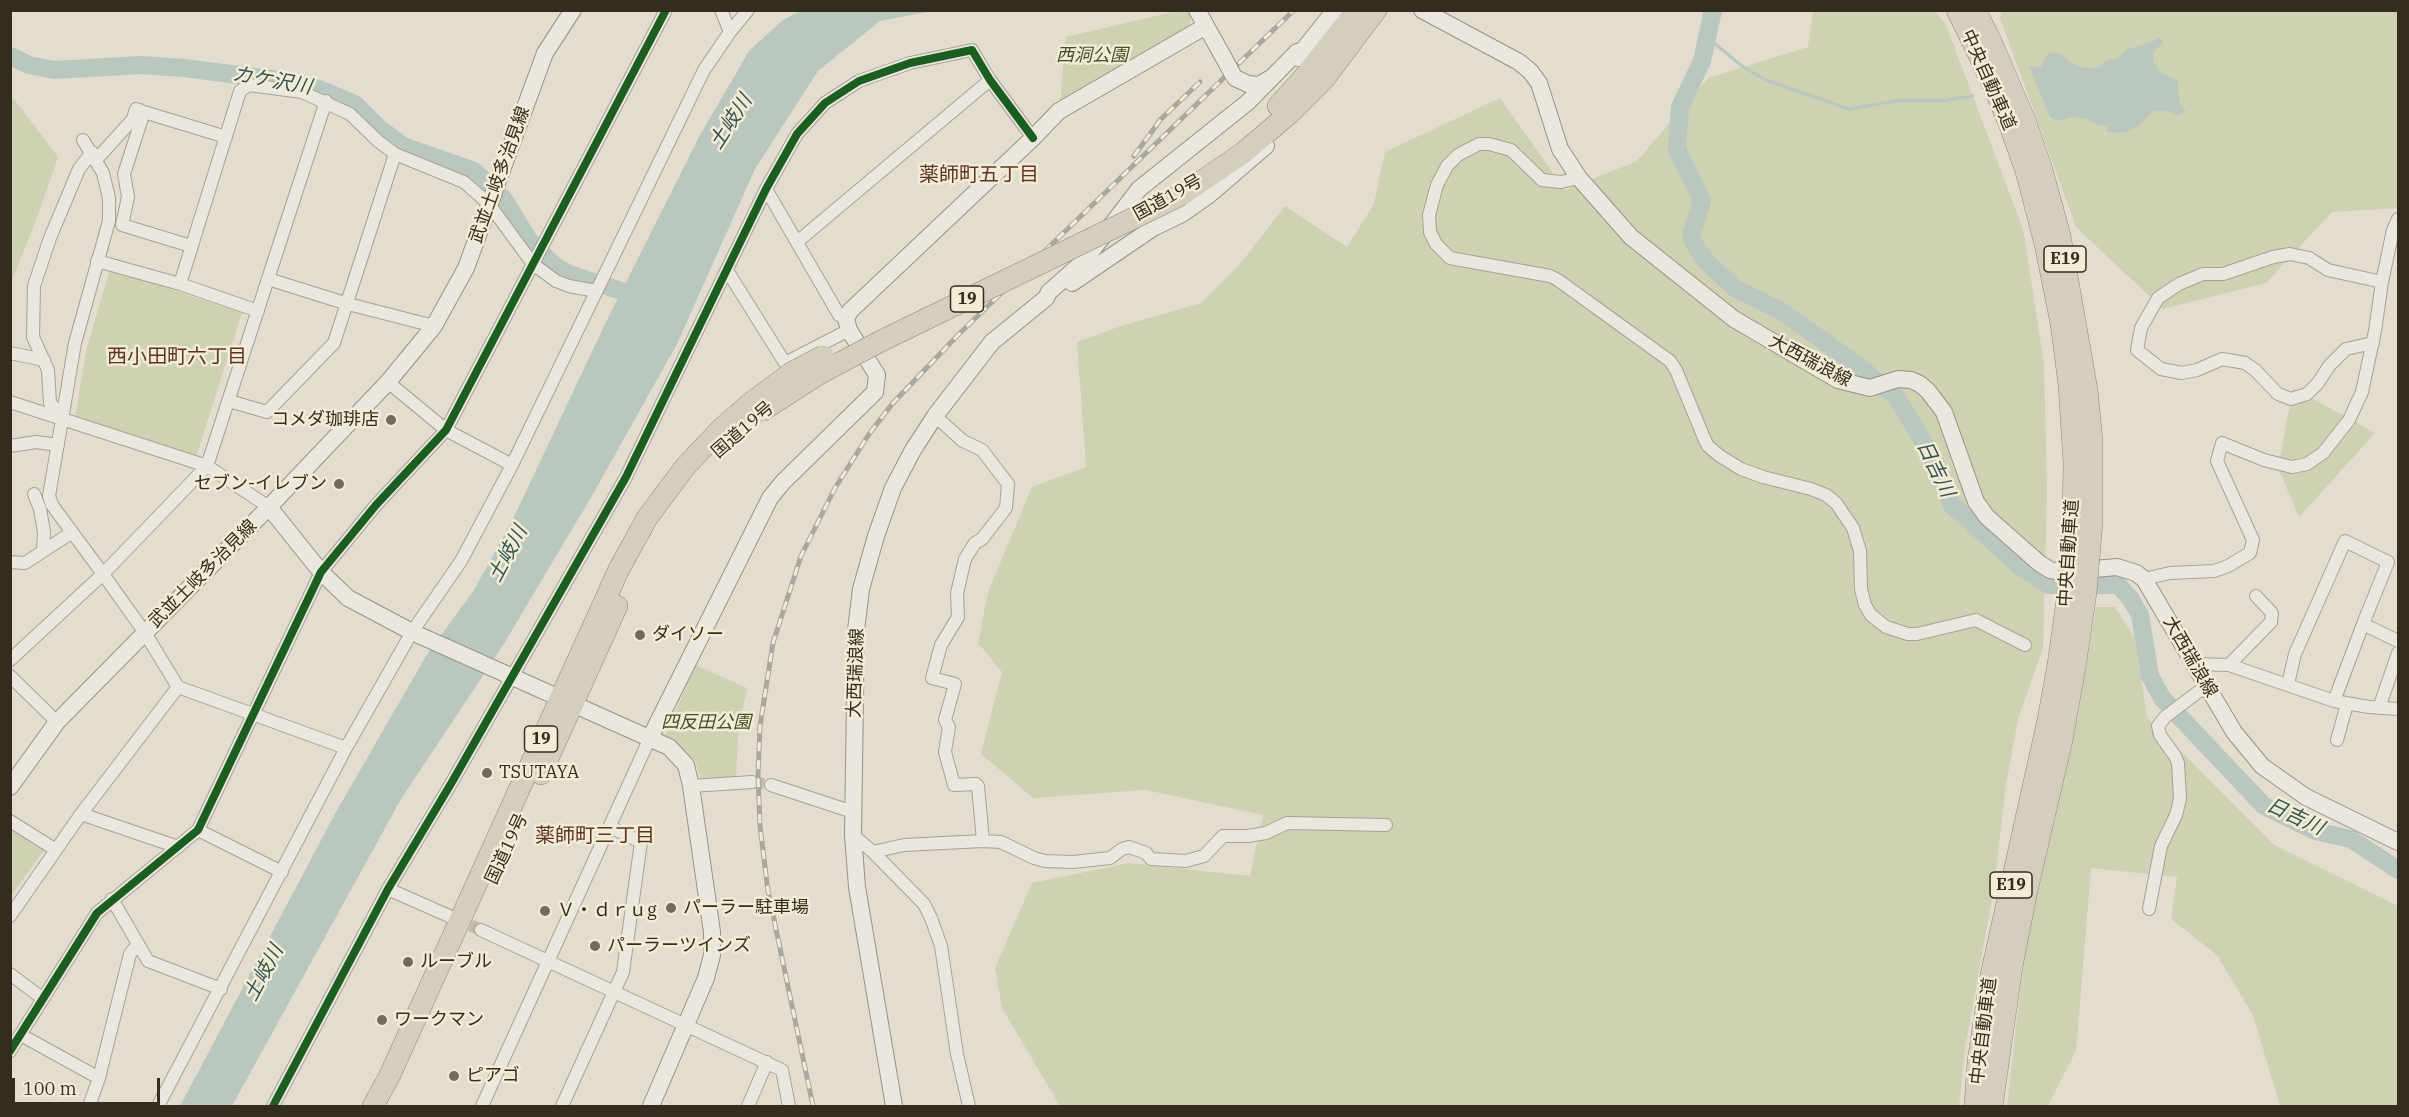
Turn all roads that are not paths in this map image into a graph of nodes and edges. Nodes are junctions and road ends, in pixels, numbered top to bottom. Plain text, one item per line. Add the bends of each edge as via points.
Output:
1 (573, 10) edge
2 (666, 10) edge
3 (721, 10) edge
4 (748, 10) edge
5 (1197, 10) edge
6 (1335, 10) edge
7 (1357, 10) edge
8 (1376, 10) edge
9 (1422, 10) edge
10 (1957, 10) edge
11 (1975, 10) edge
12 (1206, 26) junction
13 (730, 32) junction
14 (1304, 50) junction
15 (1234, 77) junction
16 (1273, 77) junction
17 (1325, 78) junction
18 (990, 80) junction
19 (326, 101) junction
20 (1248, 102) junction
21 (144, 112) junction
22 (226, 137) junction
23 (1033, 138) junction
24 (83, 140) dead end
25 (395, 154) junction
26 (94, 156) junction
27 (1579, 178) junction
28 (766, 189) junction
29 (1176, 190) junction
30 (489, 204) junction
31 (1126, 204) junction
32 (2398, 219) edge
33 (1153, 228) junction
34 (798, 242) junction
35 (191, 246) junction
36 (97, 261) junction
37 (533, 264) junction
38 (728, 272) junction
39 (268, 279) junction
40 (2382, 282) junction
41 (180, 284) junction
42 (596, 291) junction
43 (1046, 298) junction
44 (348, 304) junction
45 (258, 311) junction
46 (848, 324) junction
47 (434, 326) junction
48 (2373, 343) junction
49 (10, 353) edge
50 (44, 360) junction
51 (388, 382) junction
52 (229, 401) junction
53 (10, 402) edge
54 (935, 416) junction
55 (63, 418) junction
56 (446, 430) junction
57 (58, 445) junction
58 (10, 446) edge
59 (512, 465) junction
60 (207, 466) junction
61 (34, 494) dead end
62 (269, 507) junction
63 (2082, 522) junction
64 (71, 533) junction
65 (43, 551) junction
66 (10, 562) edge
67 (321, 572) junction
68 (103, 574) junction
69 (2144, 579) junction
70 (2256, 596) dead end
71 (2363, 624) junction
72 (145, 633) junction
73 (416, 633) junction
74 (2398, 641) edge
75 (2025, 645) dead end
76 (2398, 653) edge
77 (10, 660) edge
78 (2193, 664) junction
79 (2229, 665) junction
80 (2066, 666) junction
81 (10, 676) edge
82 (510, 677) junction
83 (2288, 684) junction
84 (2206, 686) junction
85 (178, 687) junction
86 (2334, 701) junction
87 (566, 702) junction
88 (2347, 704) junction
89 (2379, 708) junction
90 (2398, 709) edge
91 (253, 714) junction
92 (57, 722) junction
93 (649, 740) junction
94 (2337, 740) dead end
95 (346, 748) junction
96 (752, 782) tunnel mouth
97 (771, 785) tunnel mouth
98 (691, 786) junction
99 (10, 788) edge
100 (853, 812) junction
101 (81, 814) junction
102 (10, 820) edge
103 (1386, 825) dead end
104 (610, 827) junction
105 (198, 830) junction
106 (853, 835) junction
107 (2396, 837) edge
108 (983, 841) junction
109 (178, 847) junction
110 (56, 850) junction
111 (873, 852) junction
112 (282, 872) junction
113 (388, 889) junction
114 (112, 899) junction
115 (2149, 909) dead end
116 (10, 916) edge
117 (450, 916) tunnel mouth
118 (480, 930) tunnel mouth
119 (137, 945) junction
120 (549, 961) junction
121 (10, 974) edge
122 (221, 989) junction
123 (614, 992) junction
124 (42, 998) junction
125 (687, 1025) junction
126 (21, 1035) junction
127 (10, 1052) edge
128 (767, 1062) junction
129 (99, 1078) junction
130 (88, 1107) edge
131 (158, 1107) edge
132 (273, 1107) edge
133 (373, 1107) edge
134 (389, 1107) edge
135 (482, 1107) edge
136 (562, 1107) edge
137 (651, 1107) edge
138 (748, 1107) edge
139 (789, 1107) edge
140 (894, 1107) edge
141 (969, 1107) edge
142 (1975, 1107) edge
143 (1992, 1107) edge

1 - 30 main road, 武並土岐多治見線 via 545,53
2 - 37 street
3 - 13 street
4 - 13 street
5 - 12 main road
6 - 14 main road
7 - 29 highway, 国道19号 / 19 via 1278,106
8 - 17 highway, 国道19号 / 19
9 - 27 main road, 大西瑞浪線 via 1530,71 1539,83 1560,149
10 - 63 highway, 中央自動車道 / E19 via 2009,123 2045,244 2061,323
11 - 63 highway, 中央自動車道 / E19 via 2026,123 2060,236 2088,390 2092,441
12 - 15 main road, bridge
12 - 23 main road via 1059,111
13 - 42 street via 704,70
14 - 16 main road via 1297,52
14 - 20 main road via 1275,88 1264,98
15 - 16 main road via 1259,85
15 - 20 main road
16 - 20 main road
17 - 29 highway, 国道19号 / 19 via 1268,133 1226,165
17 - 33 main road via 1288,126 1249,162 1182,214
18 - 23 street
18 - 28 street via 972,50 910,63 859,81 825,103 797,134
18 - 34 street
19 - 22 street via 302,92 249,85 240,91
19 - 25 street via 350,114
19 - 39 street
20 - 31 main road via 1139,189
21 - 22 street
21 - 26 street via 136,110 133,119
21 - 35 street via 124,174 128,197 122,225
22 - 35 street
23 - 46 main road via 850,311
24 - 26 street
25 - 30 street via 464,182
25 - 44 street
26 - 36 street via 109,198 109,221
26 - 50 street via 79,169 34,285 31,327
27 - 69 main road, 大西瑞浪線 via 1631,237 1734,319 1838,380 1870,388 1898,379 1920,384 1936,401 1950,426 1980,510 2039,563 2060,572 2117,567
27 - 75 street via 1561,182 1542,180 1511,150 1479,144 1458,155 1442,175 1432,200 1430,232 1450,258 1558,280 1670,361 1708,446 1720,456 1742,469 1811,489 1836,503 1853,528 1860,550 1865,605 1886,627 1917,634 1976,620
28 - 34 street
28 - 38 street
29 - 87 highway, 国道19号 / 19, bridge via 756,406 689,480 665,515
30 - 37 street
30 - 47 main road, 武並土岐多治見線 via 466,268
31 - 33 main road via 1128,212 1145,229
31 - 43 main road via 1084,261
32 - 40 street
33 - 43 main road
34 - 46 street
35 - 41 street
36 - 41 street
36 - 55 street via 75,343
37 - 42 street via 556,281
37 - 56 street
38 - 46 street via 784,363
38 - 82 street via 626,477
39 - 44 street
39 - 45 street
40 - 48 street
40 - 48 street via 2328,270 2309,258 2290,254 2223,273 2203,274 2158,298 2140,328 2137,350 2161,369 2182,373 2222,359 2245,363 2278,394 2291,399 2307,394 2346,349
41 - 45 street
42 - 59 street
43 - 54 main road, 大西瑞浪線 via 992,342
44 - 47 street
44 - 52 street via 334,343 267,412
45 - 52 street
46 - 93 main road via 877,375 875,392 770,498
47 - 51 main road, 武並土岐多治見線
48 - 69 street via 2362,392 2349,420 2323,453 2307,464 2292,467 2222,443 2217,461 2253,540 2250,553 2221,570
49 - 50 street
50 - 55 street via 50,403
51 - 56 street
51 - 62 main road, 武並土岐多治見線
52 - 60 street
53 - 55 street
54 - 100 main road, 大西瑞浪線 via 893,488 861,589 856,630
54 - 108 street via 963,441 982,450 1008,484 1006,508 965,559 957,593 958,617 941,645 932,678 955,684 945,720 949,728 945,752 954,785 978,786
55 - 57 street
55 - 60 street
56 - 59 street
56 - 67 street
57 - 58 street via 36,442
57 - 64 street via 49,496
59 - 73 street via 461,561
60 - 62 street
60 - 68 street
61 - 65 street via 44,532
62 - 67 main road
62 - 72 main road, 武並土岐多治見線
63 - 80 highway, 中央自動車道 / E19, bridge via 2086,592
64 - 65 street
64 - 68 street
65 - 66 street via 25,563
67 - 73 main road via 348,598
67 - 91 street
68 - 72 street
68 - 77 street
69 - 78 main road, 大西瑞浪線
70 - 79 street via 2272,613 2271,622
71 - 74 street
71 - 83 street via 2388,562 2345,541 2295,654
71 - 86 street
72 - 85 street
72 - 92 main road, 武並土岐多治見線
73 - 82 main road
73 - 95 street
76 - 89 street
78 - 79 street
78 - 84 main road, 大西瑞浪線
79 - 83 street
80 - 142 highway, 中央自動車道 / E19 via 2048,720 1991,975
80 - 143 highway, 中央自動車道 / E19 via 2062,741 2026,890
81 - 92 street
82 - 87 main road
82 - 113 street
83 - 86 street
84 - 107 main road, 大西瑞浪線 via 2234,732 2262,766 2306,797
84 - 115 street via 2160,721 2158,731 2178,763 2180,799 2161,846
85 - 91 street
85 - 101 street
86 - 88 street
87 - 93 main road
87 - 133 highway, 国道19号 / 19
87 - 134 highway, 国道19号 / 19
88 - 89 street
88 - 94 street
89 - 90 street
91 - 95 street
91 - 105 street
92 - 99 main road, 武並土岐多治見線
93 - 98 main road via 680,756
93 - 104 street
95 - 112 street
96 - 98 street
97 - 100 street
98 - 125 main road via 712,955
100 - 106 main road, 大西瑞浪線
101 - 109 street
101 - 110 street
102 - 110 street
103 - 108 street via 1287,823 1266,833 1223,836 1204,856 1186,861 1151,860 1146,853 1129,847 1110,858 1045,861 1001,842
104 - 120 street
104 - 123 street via 641,842 623,972
105 - 109 street
105 - 112 street
106 - 111 street
106 - 140 main road, 大西瑞浪線 via 856,887
108 - 111 street via 912,844
109 - 114 street
110 - 116 street
111 - 141 street via 924,904 931,918 941,946
112 - 122 street
113 - 117 street
113 - 132 street
114 - 119 street
114 - 124 street via 97,913
118 - 120 street
119 - 122 street via 148,961
119 - 129 street via 130,954
120 - 123 street
120 - 135 street
121 - 124 street
122 - 131 street
123 - 125 street
123 - 136 street
124 - 126 street
125 - 128 street
125 - 137 main road
126 - 127 street
126 - 129 street
128 - 138 street
128 - 139 street via 782,1070
129 - 130 street

